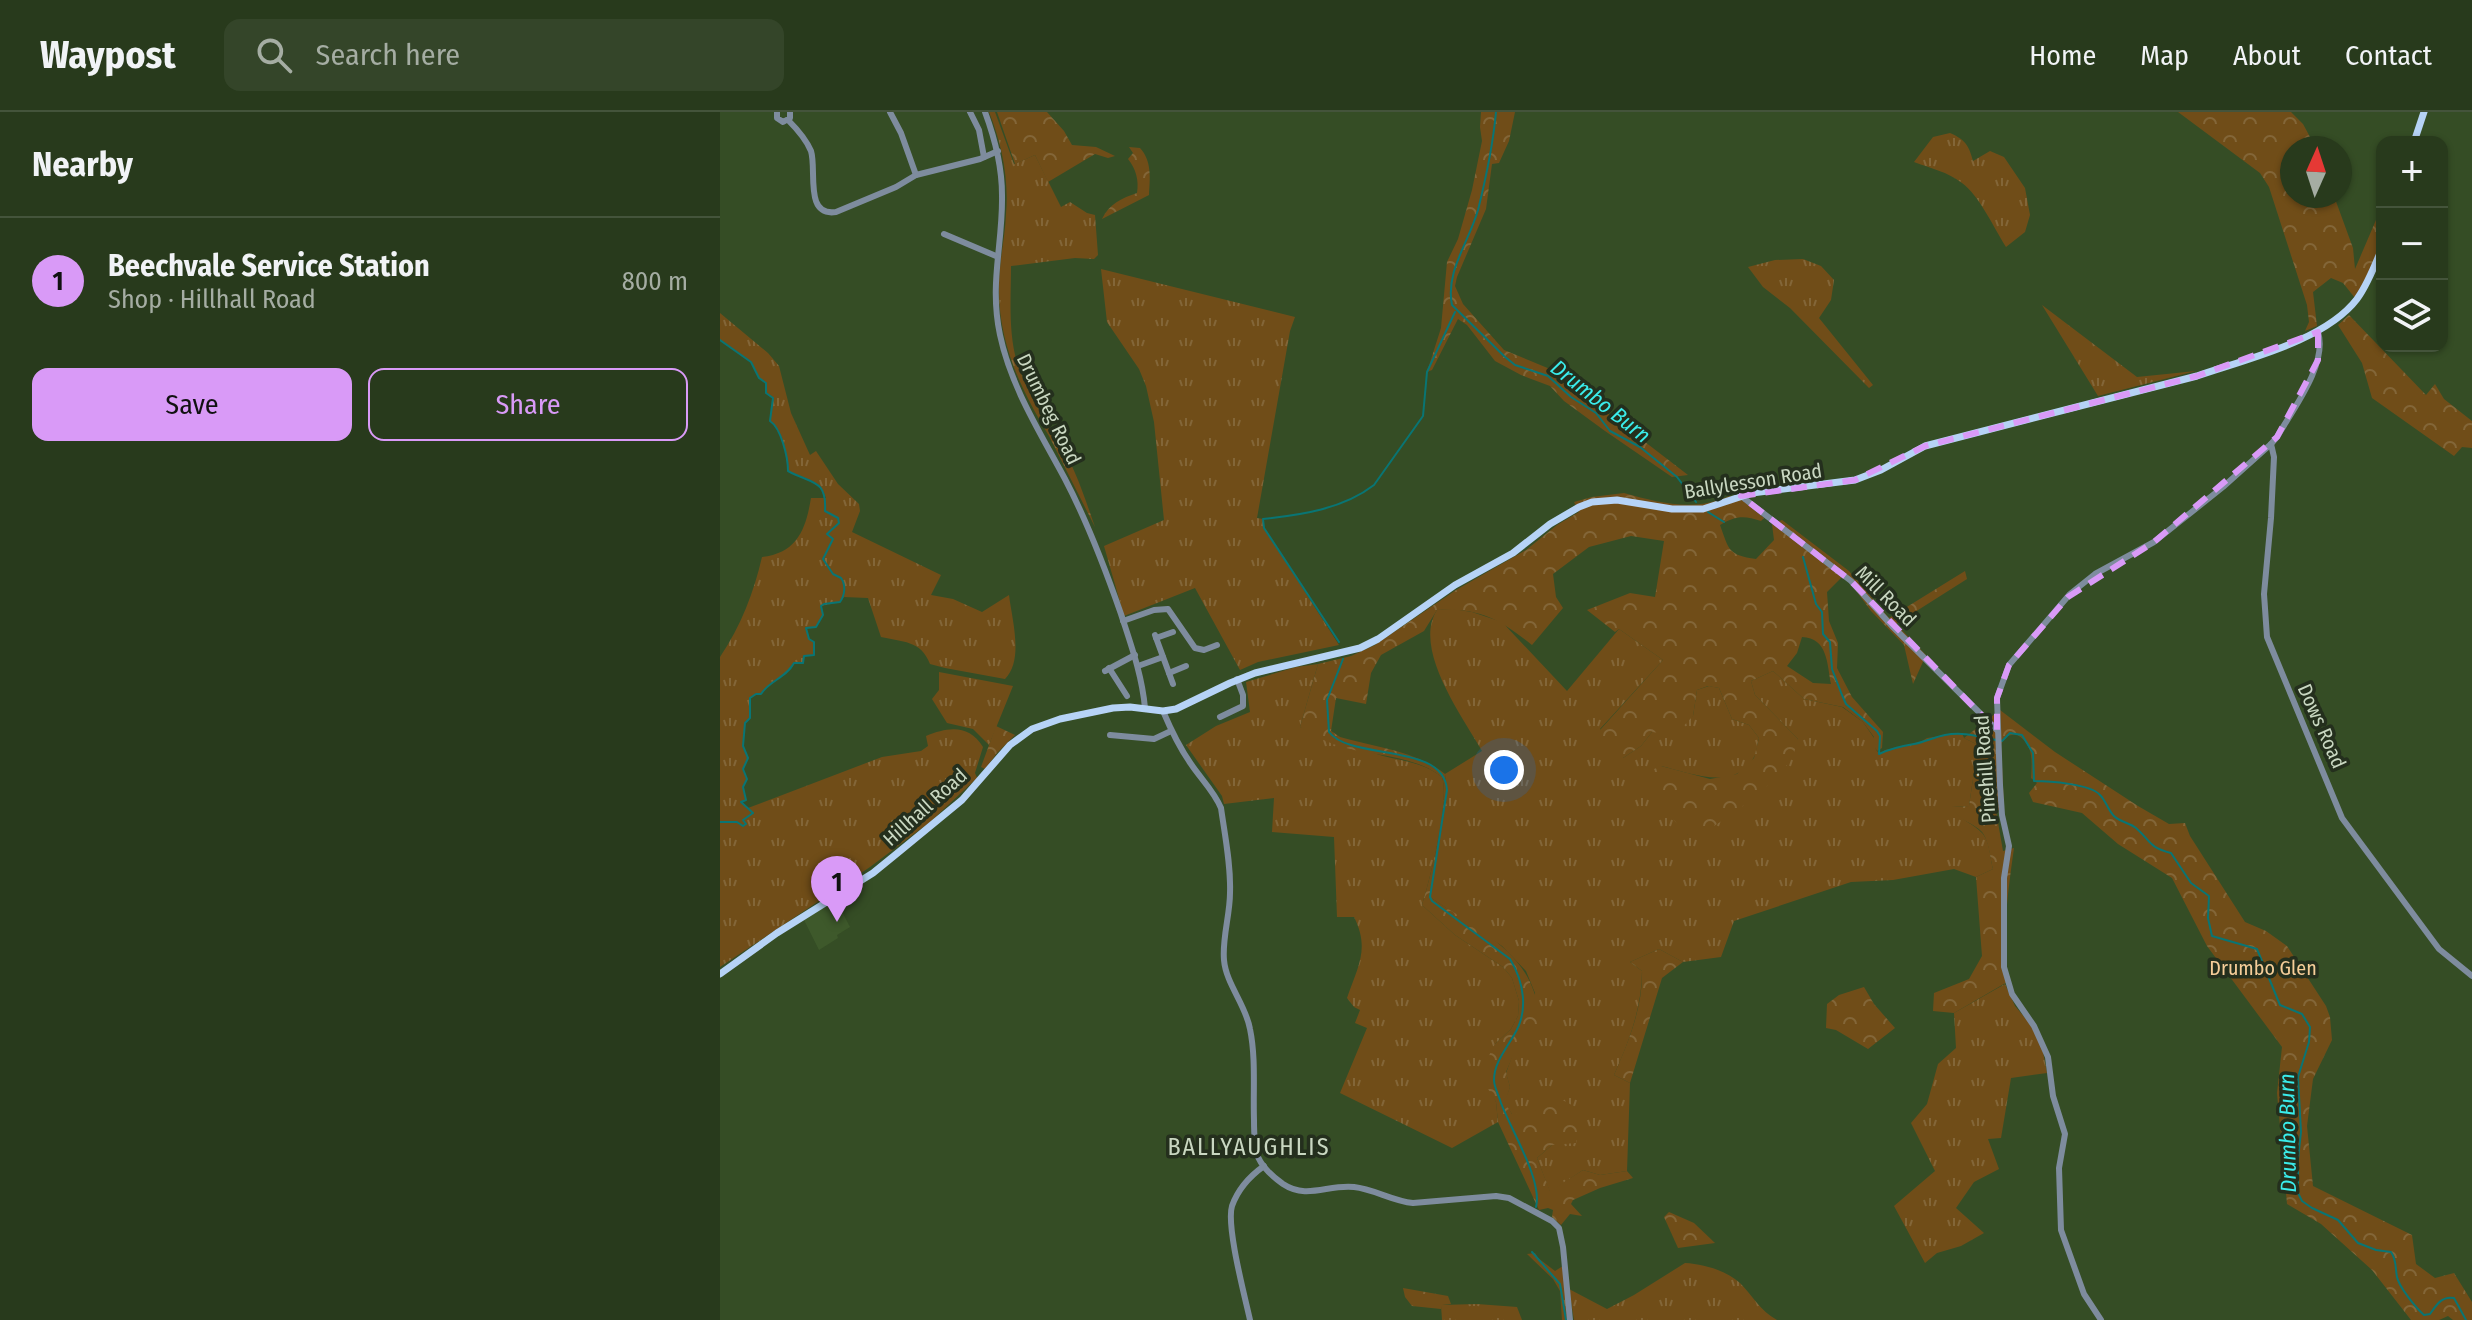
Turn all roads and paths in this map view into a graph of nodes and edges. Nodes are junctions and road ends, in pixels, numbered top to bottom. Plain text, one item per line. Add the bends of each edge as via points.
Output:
1 (777, 112) edge
2 (890, 112) edge
3 (970, 112) edge
4 (985, 112) edge
5 (2424, 112) edge
6 (789, 116) edge
7 (2416, 136) edge
8 (998, 151) junction
9 (984, 157) junction
10 (916, 175) junction
11 (944, 234) dead end
12 (996, 256) junction
13 (2376, 262) edge
14 (2318, 332) junction
15 (2271, 444) junction
16 (1741, 496) junction
17 (1123, 621) junction
18 (1173, 632) dead end
19 (1217, 645) dead end
20 (1135, 655) junction
21 (1163, 657) junction
22 (1138, 666) junction
23 (1186, 666) dead end
24 (1169, 673) junction
25 (1237, 679) junction
26 (1173, 684) dead end
27 (1127, 696) dead end
28 (1145, 708) junction
29 (1163, 711) junction
30 (1220, 717) dead end
31 (1171, 731) junction
32 (1110, 735) dead end
33 (1997, 737) junction
34 (720, 974) edge
35 (2472, 976) edge
36 (1264, 1166) junction
37 (1250, 1320) edge
38 (1570, 1320) edge
39 (2101, 1320) edge

1 - 6 street via 783,122
2 - 10 street
3 - 9 street
4 - 8 street, Drumbeg Road
5 - 7 main road
6 - 10 street via 810,147 814,191 819,208 829,213
8 - 9 street
8 - 12 street, Drumbeg Road via 1002,198
9 - 10 street
11 - 12 street
12 - 17 street, Drumbeg Road via 997,317 1012,376 1087,524
13 - 14 main road, Ballylesson Road via 2355,302
14 - 15 street, Pinehill Road via 2314,372
14 - 16 main road, Ballylesson Road via 2197,376 1925,446 1855,480
15 - 33 street, Pinehill Road via 2154,542 2095,574 2068,597 2009,665 1997,698
15 - 35 street, Dows Road via 2267,637 2342,818 2439,949
16 - 25 main road, Ballylesson Road via 1690,510 1617,500 1579,507 1378,639 1341,654
16 - 33 street, Mill Road via 1851,581
17 - 19 street via 1168,609 1195,648
17 - 20 street, Drumbeg Road
18 - 21 street via 1156,637
20 - 22 street, Drumbeg Road
20 - 27 street via 1107,669
21 - 22 street
21 - 24 street
22 - 28 street, Drumbeg Road
23 - 24 street
24 - 26 street
25 - 29 main road, Ballylesson Road
25 - 30 street via 1243,706
28 - 29 main road, Hillhall Road
28 - 34 main road, Hillhall Road via 1113,708 1032,729 1010,745 962,800 873,873
29 - 31 street
31 - 32 street via 1154,739
31 - 36 street via 1221,808 1230,893 1224,958 1250,1028 1256,1151
33 - 39 street, Pinehill Road via 2009,846 2004,967 2012,994 2048,1057 2065,1134 2059,1168 2061,1230 2084,1294
36 - 37 street via 1249,1176 1231,1208
36 - 38 street via 1300,1192 1354,1187 1413,1203 1509,1198 1559,1228

